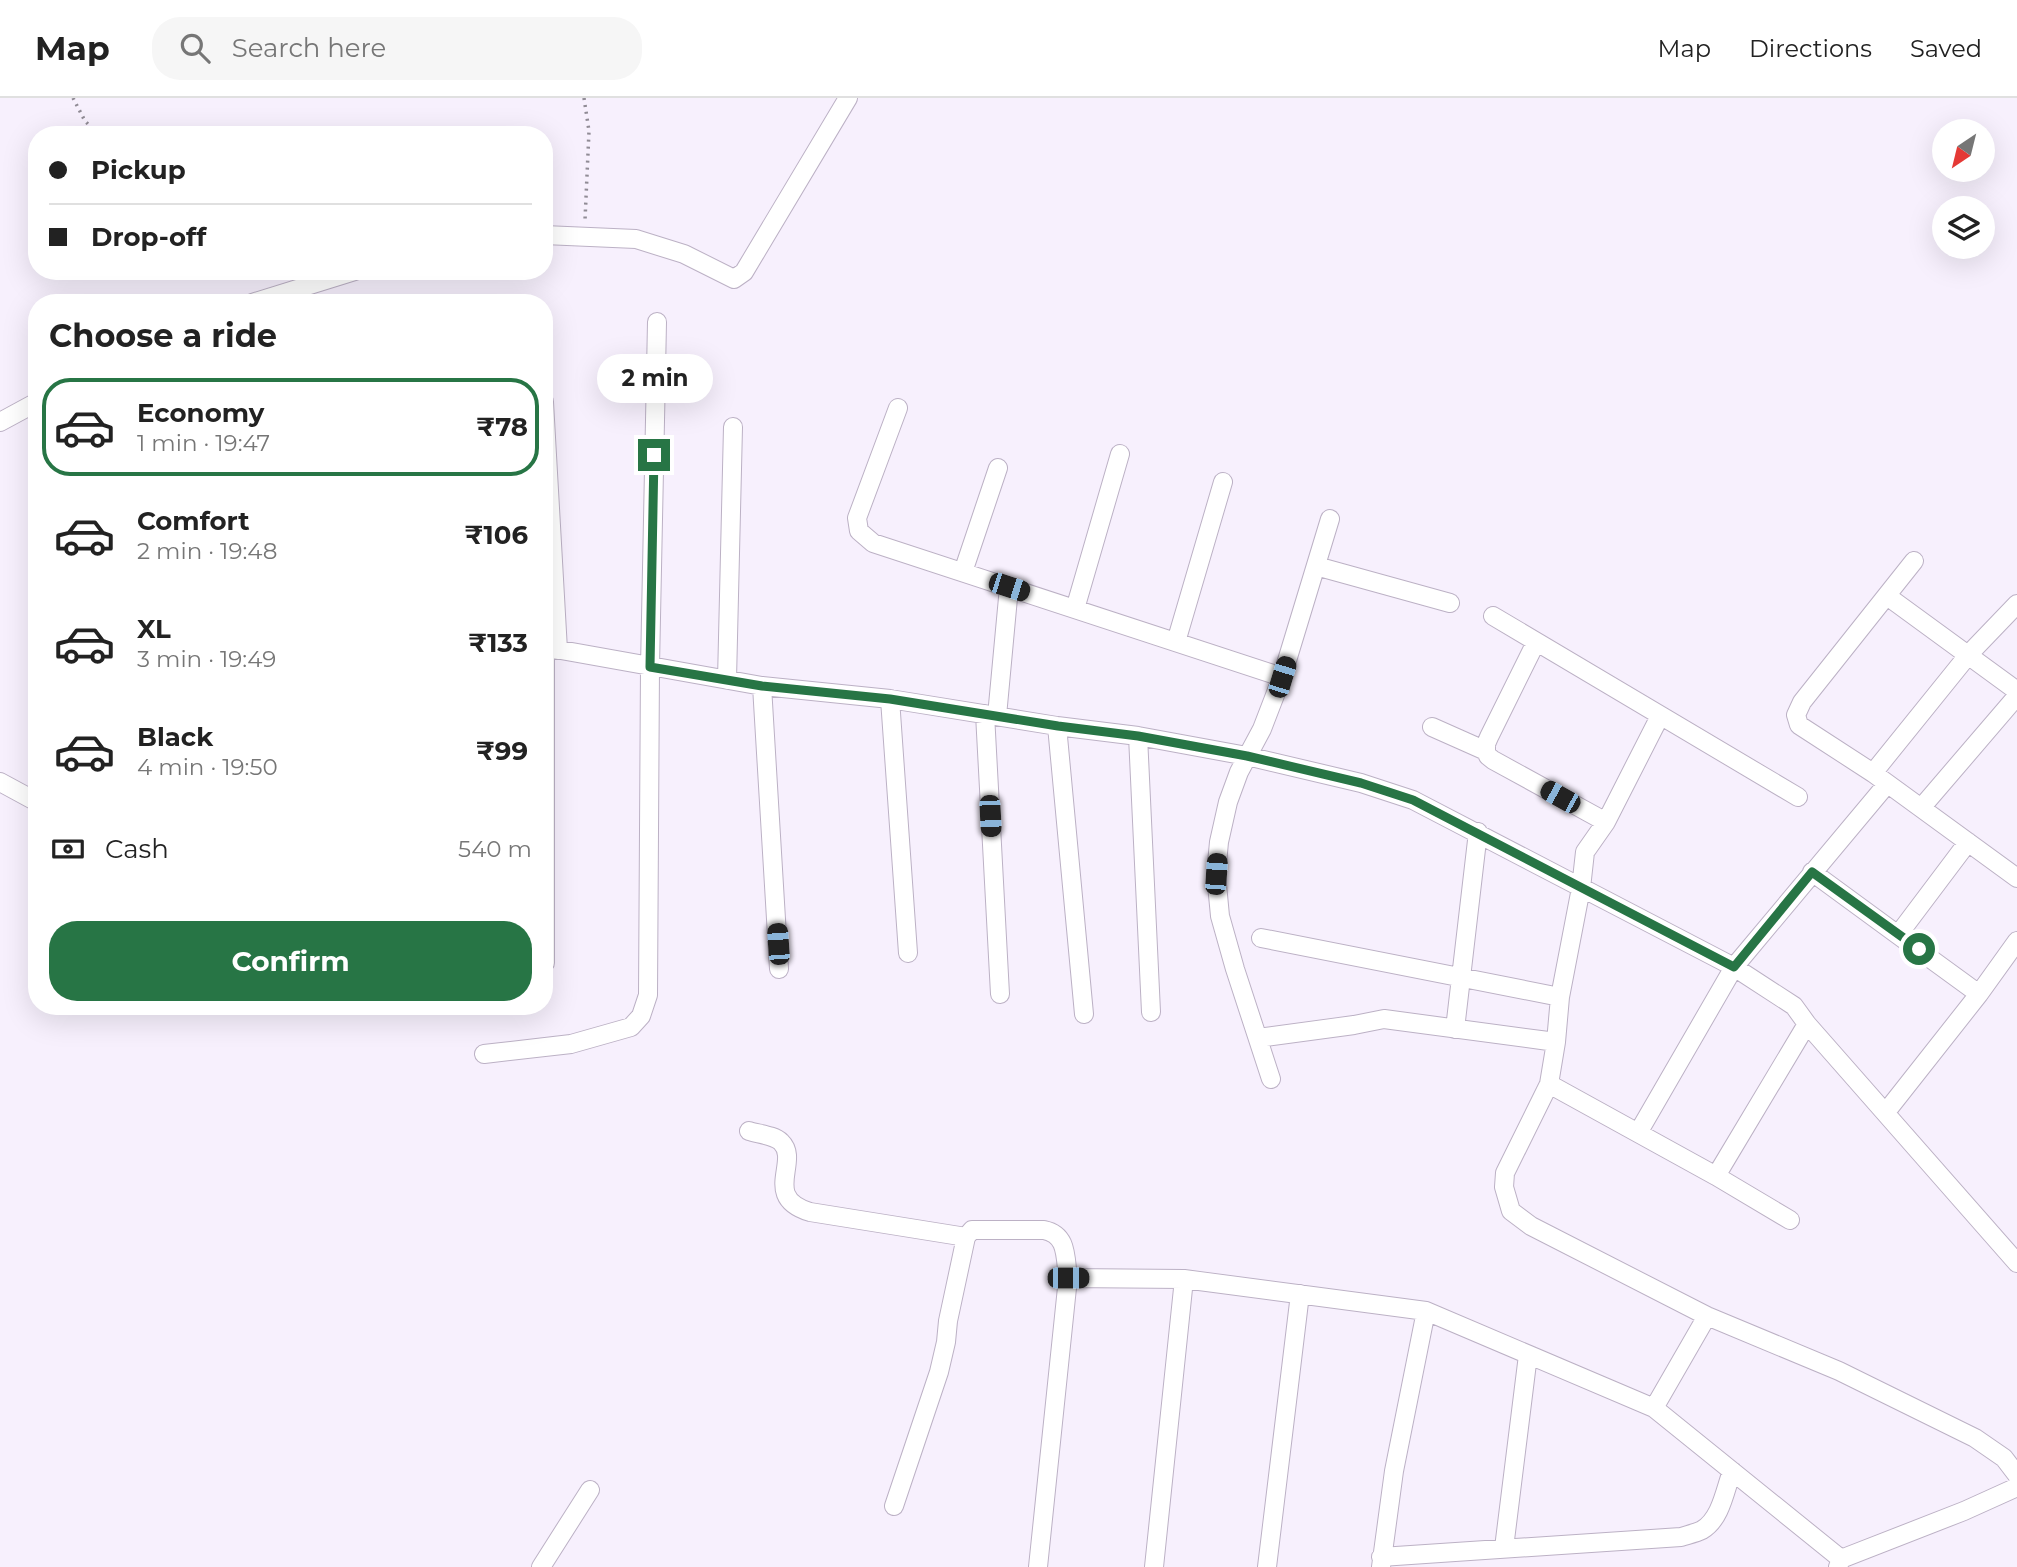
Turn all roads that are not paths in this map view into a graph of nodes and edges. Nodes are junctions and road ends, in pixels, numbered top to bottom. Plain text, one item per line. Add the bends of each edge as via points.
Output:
1 (848, 98) edge
2 (553, 235) edge
3 (326, 280) edge
4 (281, 294) edge
5 (657, 322) dead end
6 (28, 407) edge
7 (898, 408) dead end
8 (0, 422) edge
9 (733, 427) dead end
10 (1120, 454) dead end
11 (998, 468) dead end
12 (1223, 482) dead end
13 (1330, 519) dead end
14 (1914, 561) dead end
15 (1316, 566) junction
16 (963, 572) junction
17 (1009, 587) junction
18 (1887, 596) junction
19 (1450, 603) dead end
20 (2017, 604) edge
21 (1075, 609) junction
22 (1493, 616) dead end
23 (1176, 642) junction
24 (1536, 642) junction
25 (553, 649) edge
26 (1969, 654) junction
27 (650, 667) junction
28 (1282, 677) junction
29 (727, 680) junction
30 (762, 686) junction
31 (2017, 693) edge
32 (890, 699) junction
33 (991, 715) junction
34 (1660, 716) junction
35 (1058, 726) junction
36 (1432, 727) dead end
37 (1138, 736) junction
38 (1486, 751) junction
39 (1247, 756) junction
40 (1880, 778) junction
41 (0, 782) edge
42 (28, 797) edge
43 (1797, 797) dead end
44 (1921, 808) junction
45 (1606, 822) junction
46 (1478, 832) junction
47 (1968, 842) junction
48 (1812, 872) junction
49 (2017, 878) edge
50 (1581, 888) junction
51 (1898, 935) junction
52 (1261, 938) dead end
53 (2017, 941) edge
54 (908, 953) dead end
55 (1734, 967) junction
56 (779, 969) dead end
57 (1461, 977) junction
58 (1979, 993) junction
59 (1000, 994) dead end
60 (1560, 997) junction
61 (1151, 1012) dead end
62 (1084, 1014) dead end
63 (1807, 1024) junction
64 (1455, 1029) junction
65 (1258, 1038) junction
66 (1556, 1042) junction
67 (484, 1054) dead end
68 (1271, 1079) dead end
69 (1549, 1084) junction
70 (1886, 1112) junction
71 (749, 1131) dead end
72 (1638, 1133) junction
73 (1716, 1176) junction
74 (1790, 1220) dead end
75 (966, 1237) junction
76 (2017, 1263) edge
77 (1068, 1278) junction
78 (1184, 1279) junction
79 (1300, 1294) junction
80 (1426, 1311) junction
81 (1707, 1316) junction
82 (1528, 1354) junction
83 (1654, 1408) junction
84 (1732, 1471) junction
85 (2017, 1475) edge
86 (2017, 1487) edge
87 (590, 1490) dead end
88 (894, 1506) dead end
89 (1504, 1548) junction
90 (1381, 1562) edge
91 (1840, 1563) edge
92 (541, 1567) edge
93 (1038, 1567) edge
94 (1154, 1567) edge
95 (1266, 1567) edge

1 - 2 street via 744,272 734,279 684,254 636,239
3 - 4 street
5 - 27 street
6 - 8 street
7 - 16 street via 856,518 859,531 873,543
9 - 29 street
10 - 21 street
11 - 16 street
12 - 23 street
13 - 15 street
14 - 18 street
15 - 19 street
15 - 28 street
16 - 17 street
17 - 21 street
17 - 33 street
18 - 26 street
18 - 40 street via 1801,702 1796,715 1804,730
20 - 26 street
21 - 23 street
22 - 24 street
23 - 28 street
24 - 34 street
24 - 38 street
25 - 27 street
26 - 31 street
26 - 40 street
27 - 29 street
27 - 67 street via 648,995 641,1016 631,1027 572,1044
28 - 39 street
29 - 30 street
30 - 32 street
30 - 56 street
31 - 44 street
32 - 33 street
32 - 54 street
33 - 35 street
33 - 59 street
34 - 43 street
34 - 45 street
35 - 37 street
35 - 62 street
36 - 38 street
37 - 39 street
37 - 61 street
38 - 45 street via 1493,760
39 - 46 street via 1413,800
39 - 65 street via 1228,802 1216,874 1220,916
40 - 44 street
40 - 48 street
41 - 42 street
44 - 47 street
45 - 50 street via 1586,852
46 - 50 street
46 - 57 street
47 - 49 street
47 - 51 street
48 - 51 street
48 - 55 street
50 - 55 street
50 - 60 street
51 - 58 street
52 - 57 street
53 - 58 street
55 - 63 street via 1794,1006
55 - 72 street
57 - 60 street
57 - 64 street
58 - 70 street
60 - 66 street
63 - 70 street
63 - 73 street
64 - 65 street via 1384,1019
64 - 66 street
65 - 68 street
66 - 69 street
69 - 72 street
69 - 81 street via 1505,1173 1511,1211 1531,1226
70 - 76 street
71 - 75 street via 779,1139 786,1148 784,1188 798,1208
72 - 73 street
73 - 74 street
75 - 77 street via 972,1230 1055,1232 1062,1240
75 - 88 street via 939,1372
77 - 78 street
77 - 93 street
78 - 79 street
78 - 94 street
79 - 80 street
79 - 95 street
80 - 82 street
80 - 90 street
81 - 83 street
81 - 85 street via 1839,1371 1975,1438 2004,1458
82 - 83 street
82 - 89 street
83 - 84 street
84 - 89 street via 1719,1510 1702,1530 1681,1537
84 - 91 street
86 - 91 street
87 - 92 street
89 - 90 street

